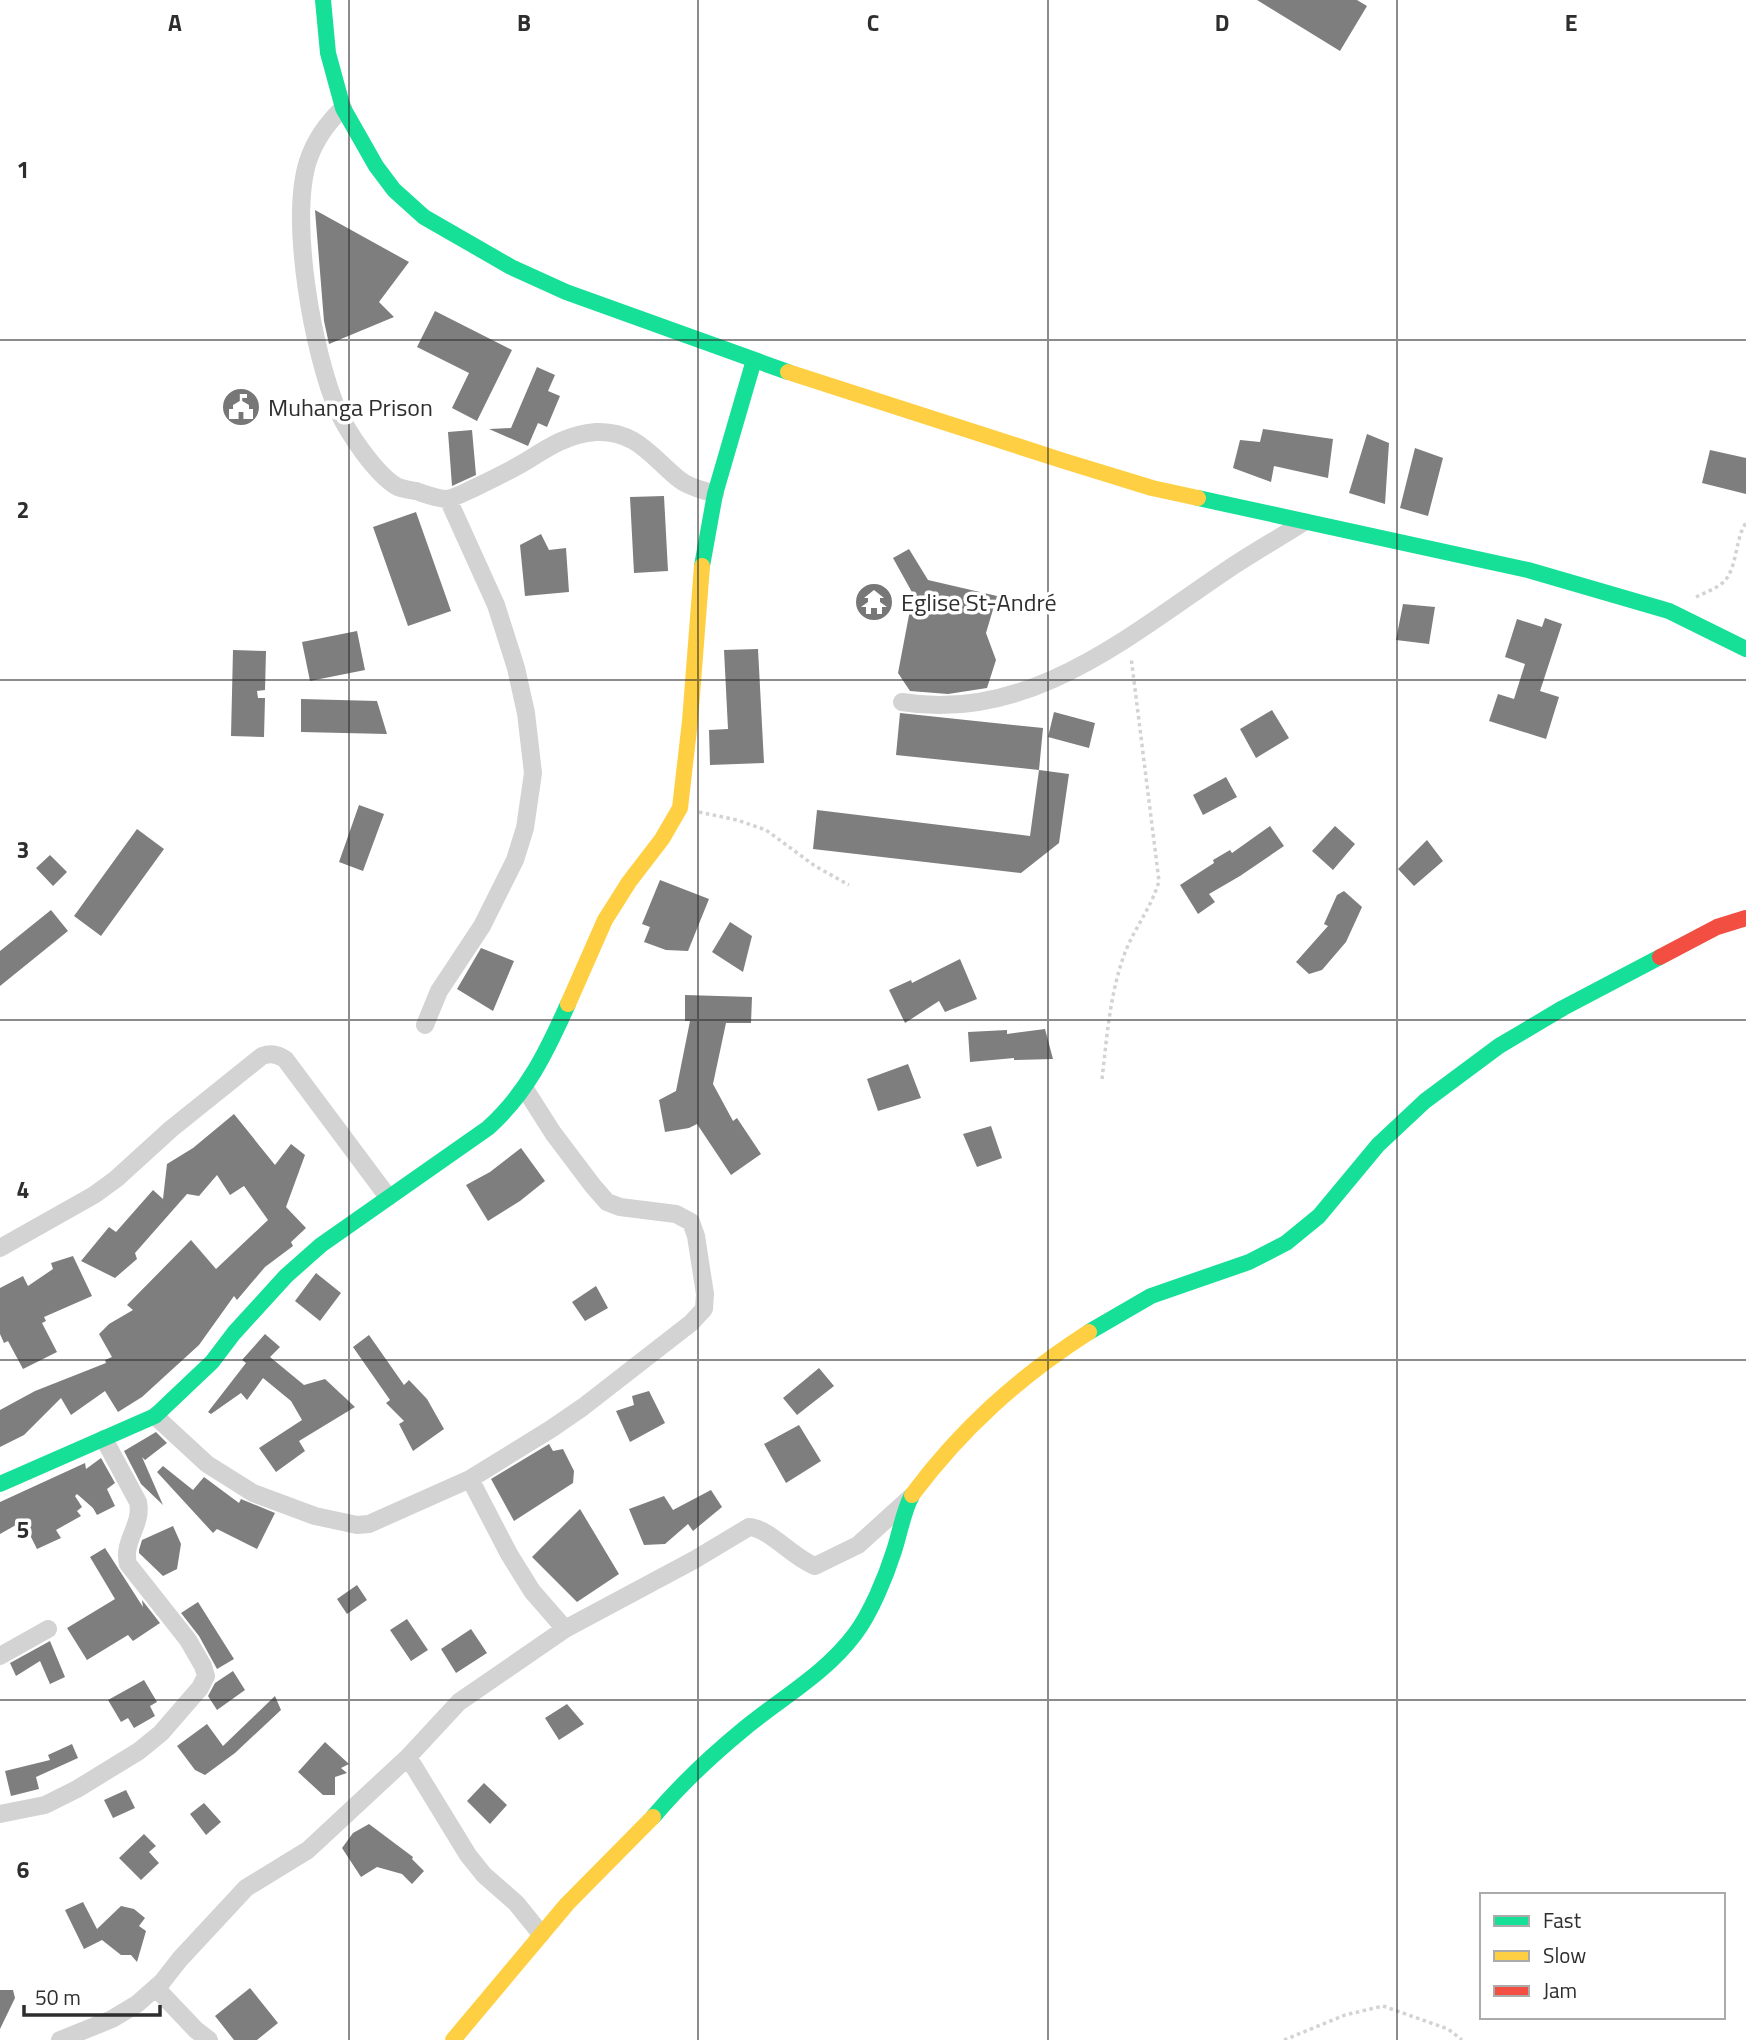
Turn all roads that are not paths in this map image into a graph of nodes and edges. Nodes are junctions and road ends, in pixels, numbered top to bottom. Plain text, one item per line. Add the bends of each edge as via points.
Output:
1 (323, 0) edge
2 (343, 108) junction
3 (754, 360) junction
4 (715, 494) junction
5 (448, 499) junction
6 (1304, 522) junction
7 (1746, 649) edge
8 (902, 702) dead end
9 (1746, 918) edge
10 (425, 1025) dead end
11 (525, 1089) junction
12 (388, 1197) junction
13 (0, 1248) edge
14 (155, 1416) junction
15 (104, 1439) junction
16 (470, 1479) junction
17 (0, 1485) edge
18 (910, 1498) junction
19 (48, 1629) dead end
20 (565, 1629) junction
21 (0, 1656) edge
22 (408, 1757) junction
23 (0, 1814) edge
24 (541, 1934) junction
25 (156, 1988) junction
26 (60, 2040) edge
27 (209, 2040) edge
28 (453, 2040) edge

1 - 2 main road via 328,53
2 - 3 main road via 369,157 394,190 433,223 566,292
2 - 5 street via 317,139 302,193 306,275 325,375 338,412 377,469 396,486
3 - 4 main road
3 - 6 main road via 1152,488
4 - 5 street via 687,485 625,436 598,432 553,443 496,478
4 - 11 main road via 701,574 680,808 605,920
5 - 10 street via 500,615 526,713 533,773 526,828 515,860 482,926 439,991
6 - 7 main road via 1528,570 1669,611
6 - 8 street via 1128,638 1058,678 985,703 931,707
9 - 18 main road via 1717,927 1499,1046 1425,1101 1378,1145 1319,1216 1286,1243 1249,1262 1151,1296 1050,1357 972,1423
11 - 12 main road via 488,1128
11 - 16 street via 607,1202 676,1214 691,1222 705,1302 691,1323 583,1407
12 - 13 street via 285,1059 270,1054 232,1080 105,1187
12 - 14 main road via 286,1276 212,1362
14 - 15 main road
14 - 16 street via 207,1464 253,1493 315,1516 356,1525 380,1520
15 - 17 main road
15 - 23 street via 141,1512 127,1545 128,1564 188,1640 205,1675 176,1717 139,1751 45,1805
16 - 20 street via 532,1591
18 - 20 street via 858,1545 815,1566 749,1527
18 - 24 main road via 893,1555 858,1630 843,1650 684,1781
19 - 21 street
20 - 22 street via 458,1702
22 - 24 street via 468,1855
22 - 25 street via 308,1850 246,1888
24 - 28 main road
25 - 26 street via 113,2019
25 - 27 street

